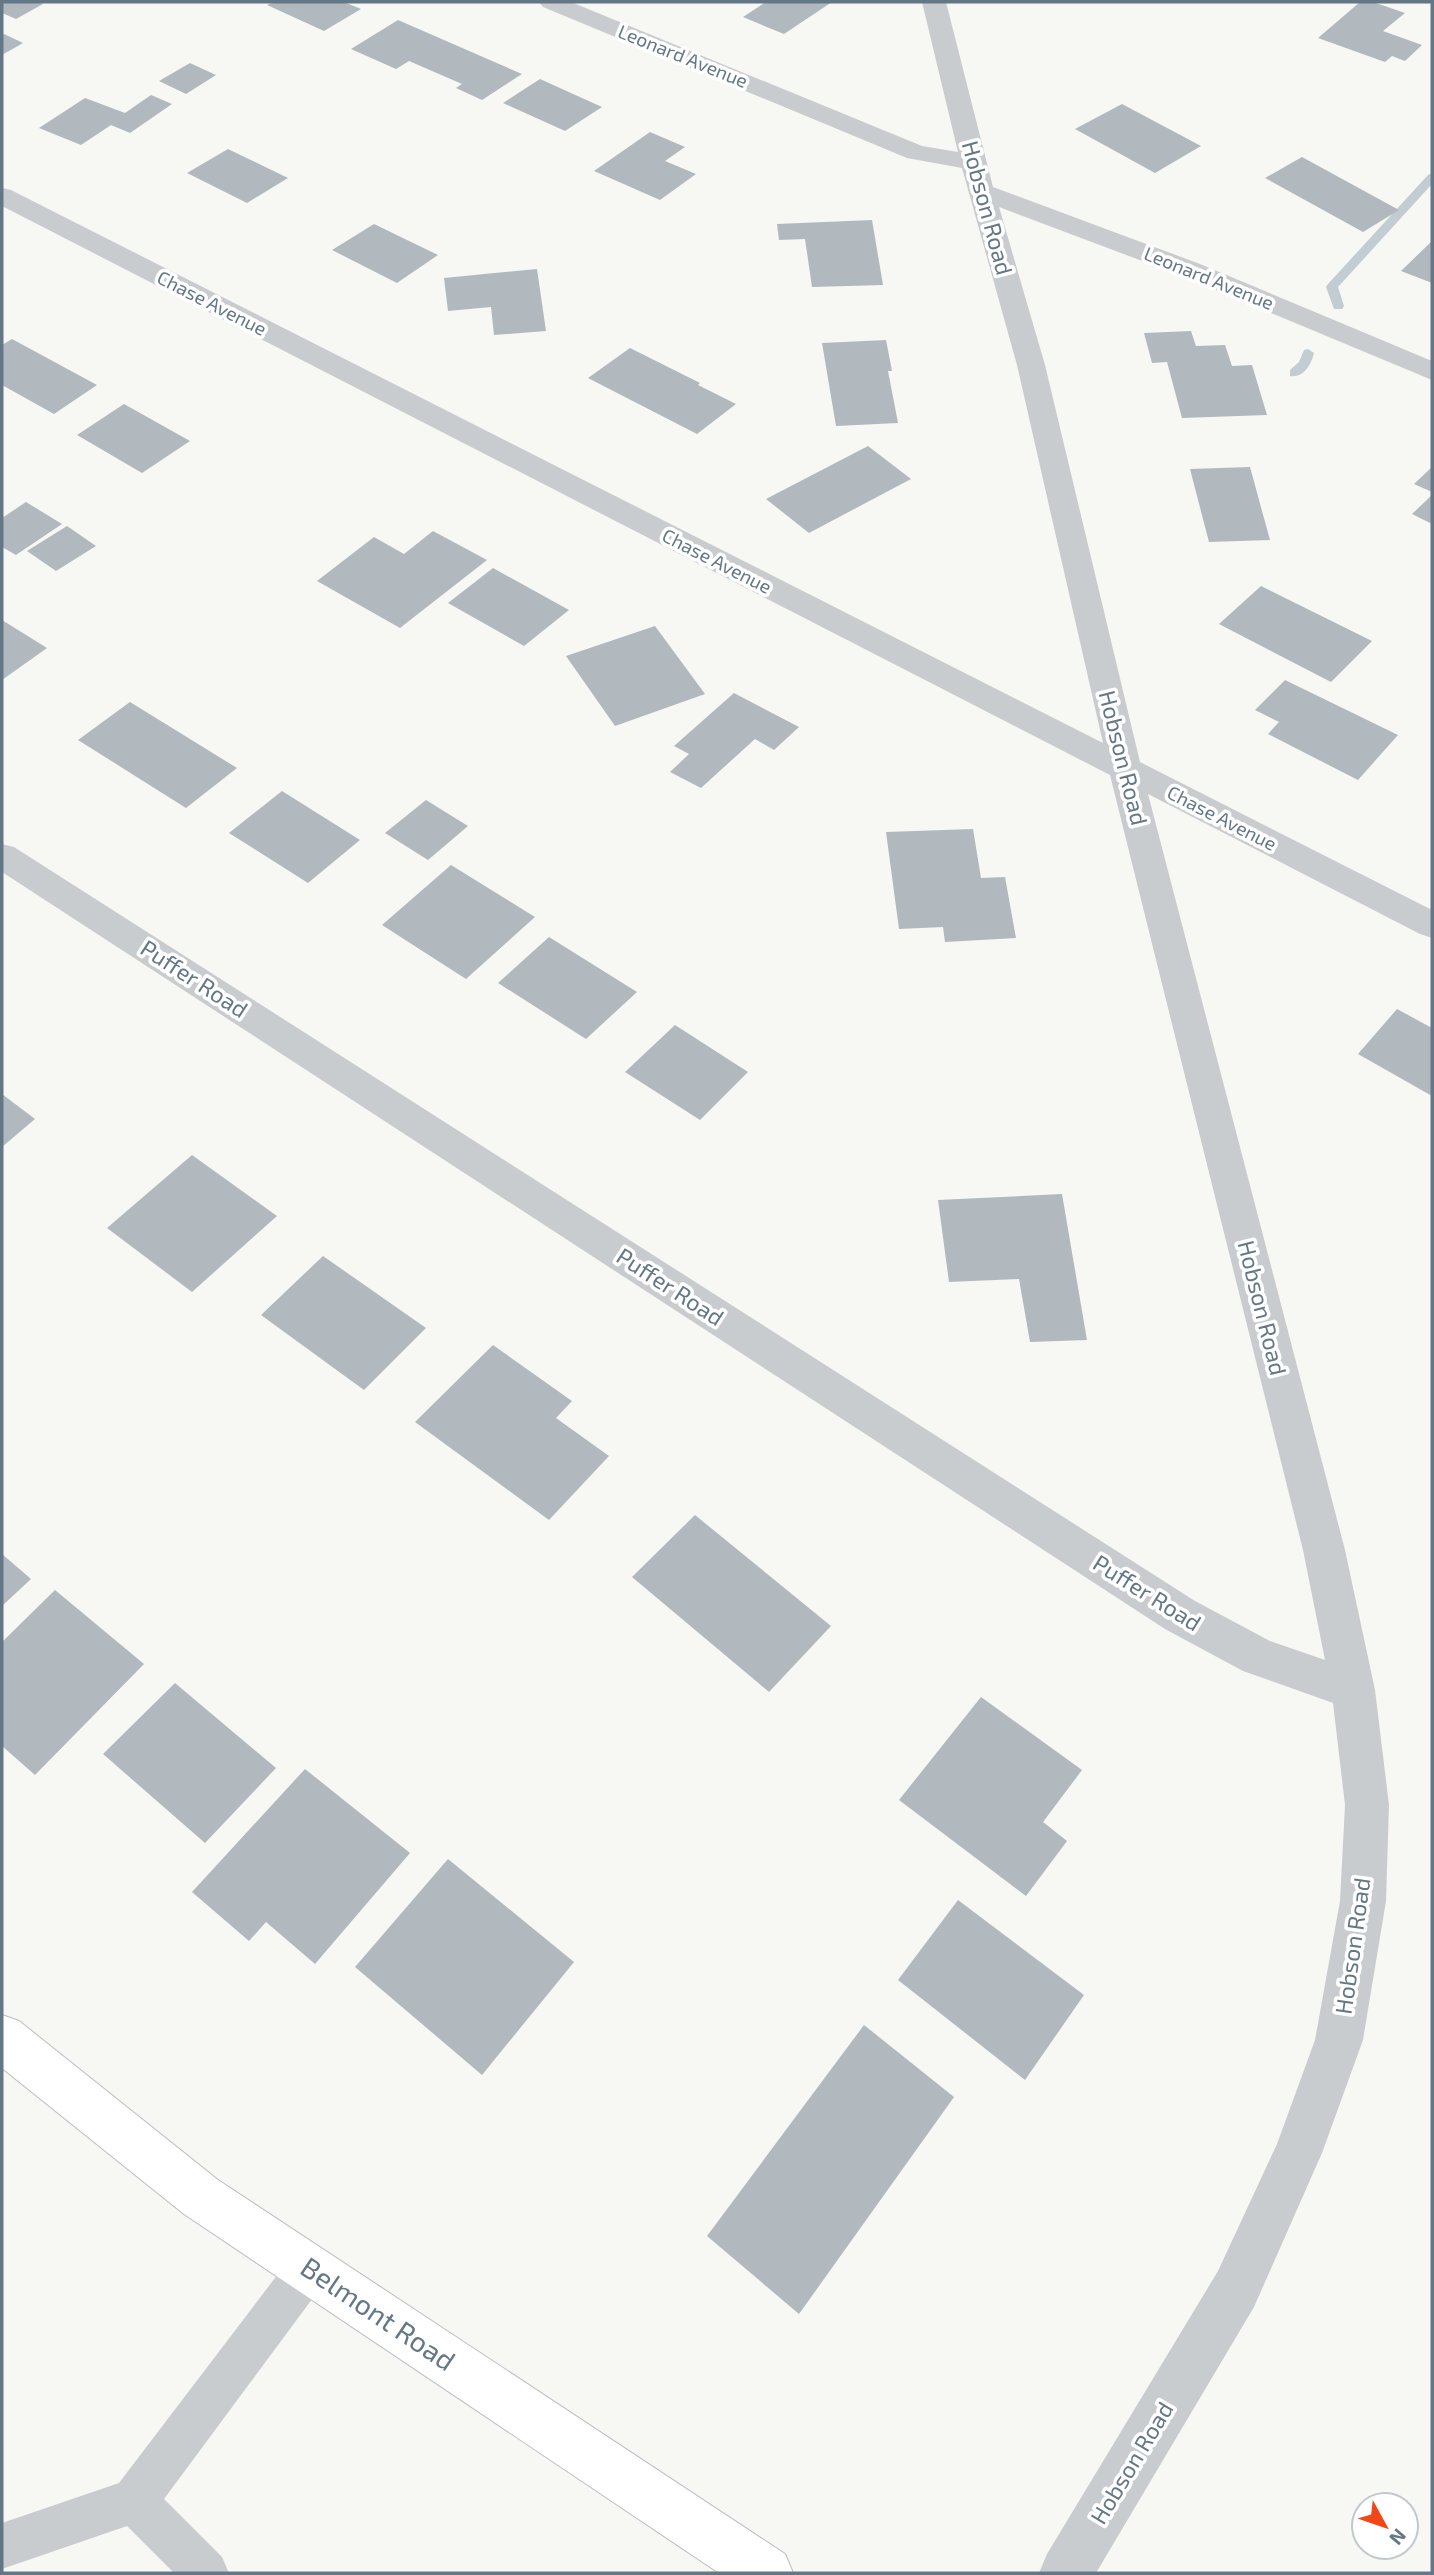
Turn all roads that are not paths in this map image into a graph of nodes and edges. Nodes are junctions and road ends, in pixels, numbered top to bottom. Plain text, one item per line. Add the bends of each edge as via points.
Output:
1 (551, 2) edge
2 (934, 2) edge
3 (978, 177) junction
4 (2, 196) edge
5 (1432, 370) edge
6 (1125, 769) junction
7 (4, 860) edge
8 (1432, 925) edge
9 (1353, 1690) junction
10 (2, 2038) edge
11 (309, 2268) junction
12 (134, 2501) junction
13 (2, 2546) edge
14 (206, 2573) edge
15 (766, 2573) edge
16 (1066, 2573) edge

1 - 3 street, Leonard Avenue
2 - 3 street, Hobson Road
3 - 5 street, Leonard Avenue
3 - 6 street, Hobson Road via 1031,365
4 - 6 street, Chase Avenue
6 - 8 street, Chase Avenue
6 - 9 street, Hobson Road via 1324,1550
7 - 9 street, Puffer Road via 1180,1615 1258,1657
9 - 16 street, Hobson Road via 1367,1805 1363,1902 1339,2039 1298,2153 1236,2288
10 - 11 main road, Belmont Road via 201,2197
11 - 12 lane
11 - 15 main road, Belmont Road
12 - 13 lane
12 - 14 lane

